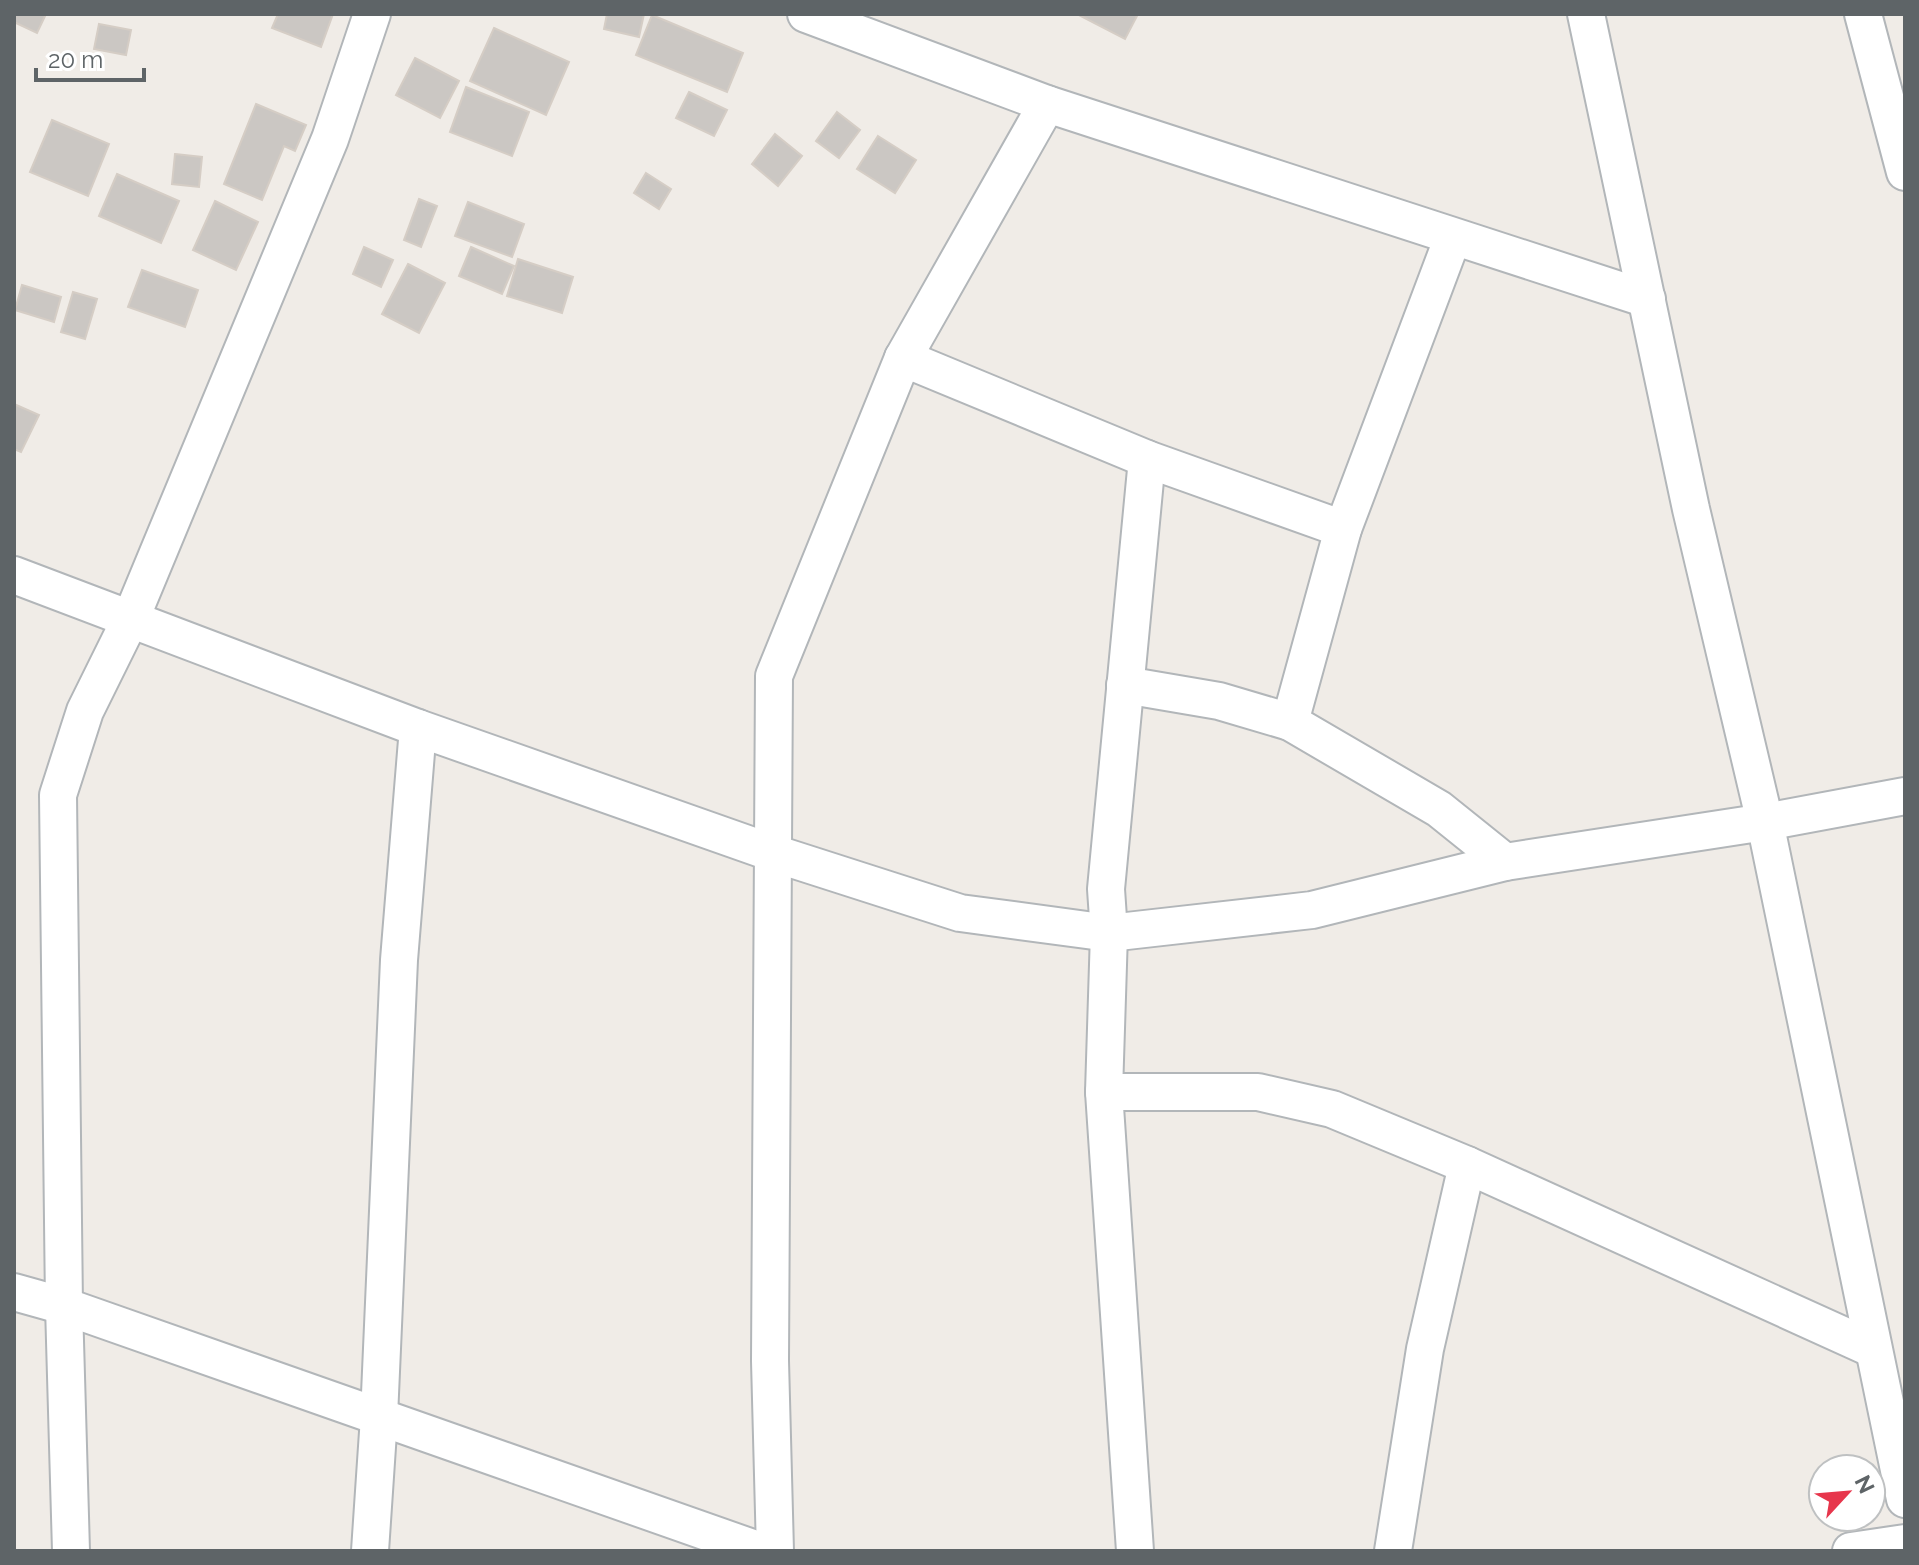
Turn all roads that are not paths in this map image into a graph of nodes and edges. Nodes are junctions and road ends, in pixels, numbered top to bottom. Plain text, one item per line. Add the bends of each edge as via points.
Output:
1 (372, 14) edge
2 (806, 14) edge
3 (1586, 14) edge
4 (1863, 14) edge
5 (1047, 104) junction
6 (1905, 172) edge
7 (1453, 237) junction
8 (1647, 299) junction
9 (903, 358) junction
10 (1147, 459) junction
11 (1343, 529) junction
12 (14, 575) edge
13 (131, 618) junction
14 (1125, 685) junction
15 (1290, 722) junction
16 (418, 728) junction
17 (1905, 796) edge
18 (1765, 822) junction
19 (773, 853) junction
20 (1505, 862) junction
21 (1109, 933) junction
22 (1104, 1092) junction
23 (1467, 1165) junction
24 (14, 1292) edge
25 (64, 1306) junction
26 (1873, 1349) junction
27 (379, 1417) junction
28 (1905, 1499) edge
29 (1905, 1543) edge
30 (71, 1551) edge
31 (370, 1551) edge
32 (761, 1551) edge
33 (775, 1551) edge
34 (1135, 1551) edge
35 (1393, 1551) edge
36 (1851, 1551) edge

1 - 13 street via 330,139
2 - 5 street
3 - 8 street
4 - 6 street
5 - 7 street
5 - 9 street
7 - 8 street
7 - 11 street
8 - 18 street
9 - 10 street
9 - 19 street via 774,676
10 - 11 street
10 - 14 street
11 - 15 street
12 - 13 street
13 - 16 street
13 - 25 street via 85,711 58,795
14 - 15 street via 1219,701
14 - 21 street via 1106,889
15 - 20 street via 1439,809
16 - 19 street
16 - 27 street via 399,960
17 - 18 street
18 - 20 street
18 - 26 street
19 - 21 street via 960,913
19 - 33 street via 770,1361
20 - 21 street via 1312,910
21 - 22 street
22 - 23 street via 1258,1092 1332,1109
22 - 34 street
23 - 26 street
23 - 35 street via 1425,1349
24 - 25 street
25 - 27 street
25 - 30 street
26 - 28 street
27 - 31 street
27 - 32 street
29 - 36 street

